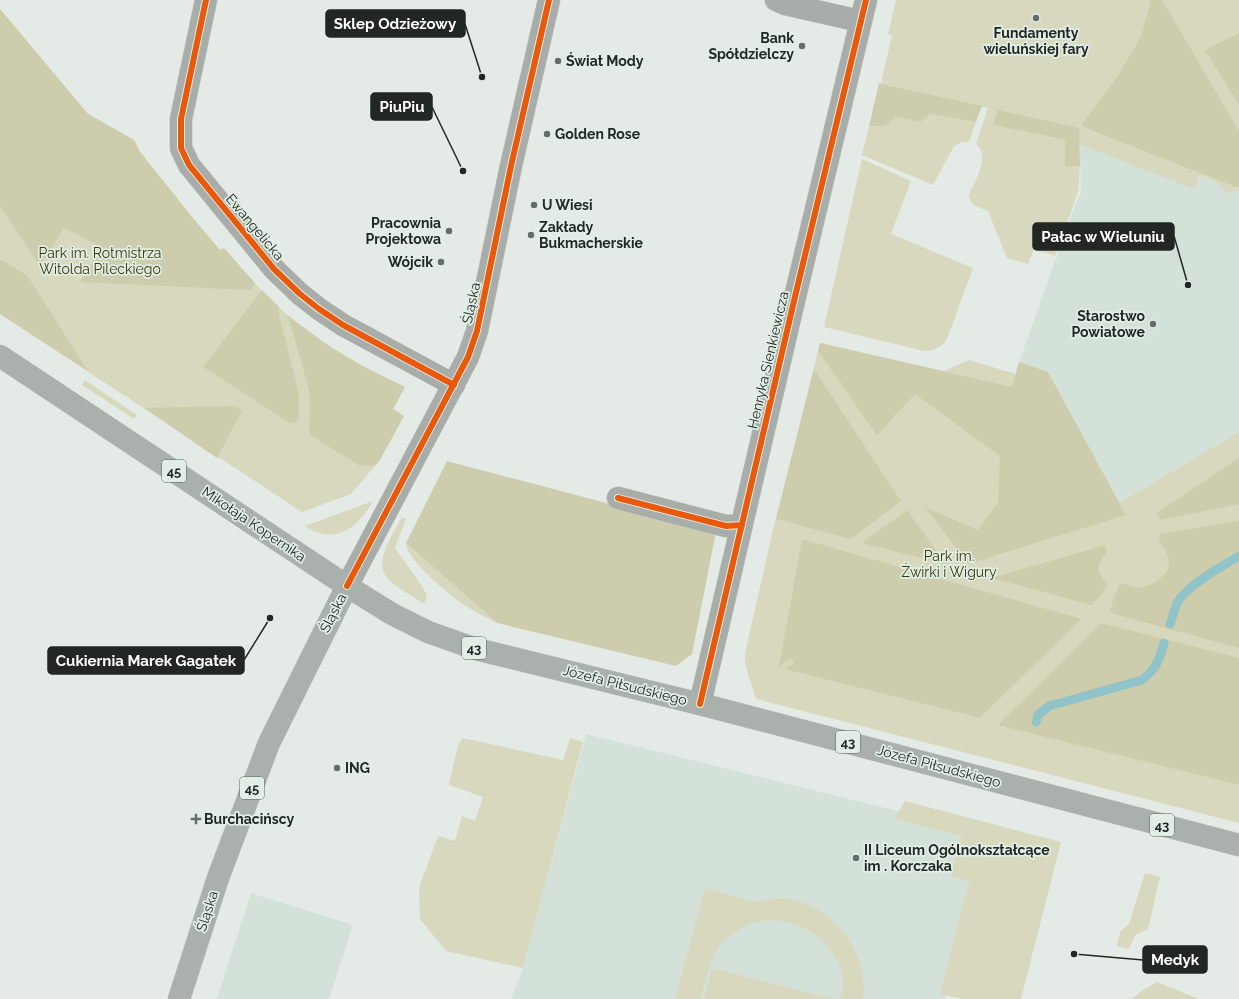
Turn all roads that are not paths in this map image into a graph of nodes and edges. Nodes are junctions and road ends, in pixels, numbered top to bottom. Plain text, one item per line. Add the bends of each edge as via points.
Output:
1 (206, 0) edge
2 (549, 0) edge
3 (776, 0) edge
4 (866, 0) edge
5 (860, 21) junction
6 (0, 356) edge
7 (454, 385) junction
8 (618, 498) dead end
9 (742, 525) junction
10 (347, 586) junction
11 (700, 704) junction
12 (1239, 845) edge
13 (179, 999) edge

1 - 7 street, Ewangelicka via 182,119 181,148 189,165 274,269 300,294 343,325
2 - 7 street, Śląska via 477,331
3 - 5 street
4 - 5 street, Henryka Sienkiewicza
5 - 9 street, Henryka Sienkiewicza
6 - 10 main road, Mikołaja Kopernika / 45
7 - 10 street, Śląska
8 - 9 street via 726,526
9 - 11 street, Henryka Sienkiewicza
10 - 11 main road, Józefa Piłsudskiego / 43 via 392,614 448,640
10 - 13 main road, Śląska / 45 via 269,743 218,878
11 - 12 main road, Józefa Piłsudskiego / 43

